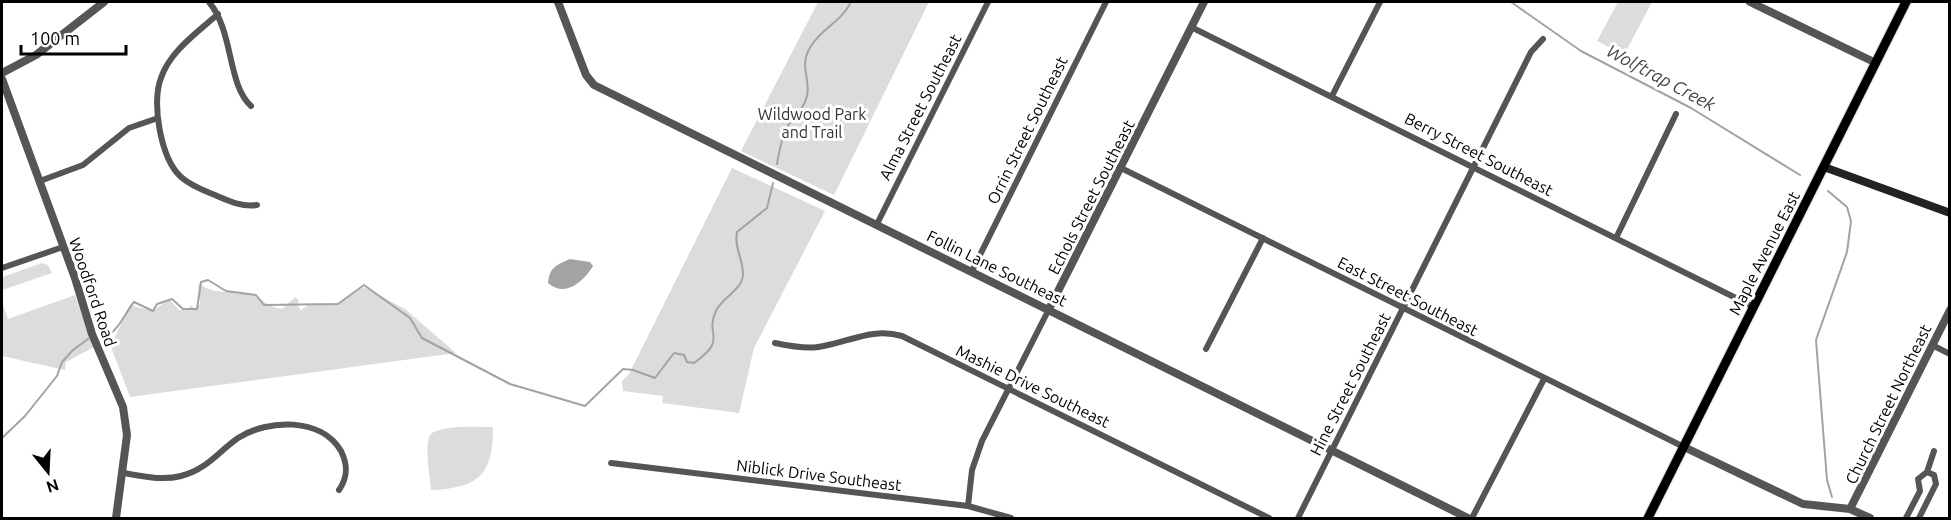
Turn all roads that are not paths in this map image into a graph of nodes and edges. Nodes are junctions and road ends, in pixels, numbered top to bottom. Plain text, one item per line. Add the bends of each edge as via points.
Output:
1 (104, 2) edge
2 (209, 2) edge
3 (558, 2) edge
4 (988, 2) edge
5 (1106, 2) edge
6 (1204, 2) edge
7 (1380, 2) edge
8 (1750, 2) edge
9 (1906, 2) edge
10 (218, 14) junction
11 (1191, 27) junction
12 (1543, 39) dead end
13 (1876, 63) junction
14 (2, 73) edge
15 (2, 79) edge
16 (1332, 96) junction
17 (251, 106) dead end
18 (1676, 114) dead end
19 (158, 118) junction
20 (1474, 166) junction
21 (1824, 167) junction
22 (1121, 168) junction
23 (40, 181) junction
24 (257, 205) dead end
25 (1950, 213) edge
26 (877, 224) junction
27 (1263, 238) junction
28 (1616, 238) junction
29 (63, 247) junction
30 (2, 268) edge
31 (972, 270) junction
32 (1754, 307) junction
33 (1402, 308) junction
34 (1049, 309) junction
35 (1950, 310) edge
36 (775, 343) dead end
37 (1932, 345) junction
38 (1206, 349) dead end
39 (1950, 354) edge
40 (1544, 379) junction
41 (1010, 390) junction
42 (1684, 447) junction
43 (1333, 451) junction
44 (1934, 451) dead end
45 (611, 463) dead end
46 (1927, 472) junction
47 (123, 473) junction
48 (339, 490) dead end
49 (1919, 494) junction
50 (1929, 498) junction
51 (968, 506) junction
52 (1850, 509) junction
53 (116, 519) edge
54 (1011, 519) edge
55 (1269, 519) edge
56 (1298, 519) edge
57 (1470, 519) edge
58 (1648, 519) edge
59 (1870, 519) edge
60 (1906, 519) edge
61 (1919, 519) edge

1 - 14 street via 36,54
2 - 10 street
3 - 26 street, Follin Lane Southeast via 585,75 594,85
4 - 26 street, Alma Street Southeast
5 - 31 street, Orrin Street Southeast
6 - 11 street, Echols Street Southeast
7 - 16 street
8 - 13 street
9 - 13 main road, Maple Avenue East
10 - 17 street via 239,88
10 - 19 street via 165,68 157,92
11 - 16 street, Berry Street Southeast
11 - 22 street, Echols Street Southeast
12 - 20 street, Hine Street Southeast via 1531,52
13 - 21 main road, Maple Avenue East
15 - 23 street, Woodford Road
16 - 20 street, Berry Street Southeast
18 - 28 street
19 - 23 street via 129,128 83,165
19 - 24 street via 168,158 182,178 236,204
20 - 28 street, Berry Street Southeast
20 - 33 street, Hine Street Southeast
21 - 25 main road
21 - 32 main road, Maple Avenue East
22 - 27 street, East Street Southeast
22 - 34 street, Echols Street Southeast
23 - 29 street, Woodford Road
26 - 31 street, Follin Lane Southeast
27 - 33 street, East Street Southeast
27 - 38 street
28 - 32 street, Berry Street Southeast
29 - 30 street
29 - 47 street, Woodford Road via 99,353 123,407 127,435
31 - 34 street, Follin Lane Southeast
32 - 42 main road, Maple Avenue East
33 - 40 street, East Street Southeast
33 - 43 street, Hine Street Southeast
34 - 41 street, Echols Street Southeast
34 - 43 street, Follin Lane Southeast
35 - 37 street, Church Street Northeast
36 - 41 street, Mashie Drive Southeast via 815,348 871,333 891,333
37 - 39 street
37 - 52 street, Church Street Northeast
40 - 42 street, East Street Southeast
40 - 57 street
41 - 51 street, Echols Street Southeast via 976,457
41 - 55 street, Mashie Drive Southeast
42 - 52 street via 1803,504
42 - 58 main road, Maple Avenue East
43 - 56 street, Hine Street Southeast
43 - 57 street, Follin Lane Southeast
44 - 46 street
45 - 51 street, Niblick Drive Southeast
46 - 49 street via 1918,479
46 - 50 street via 1937,480
47 - 48 street via 177,477 208,465 230,444 249,433 303,426 327,436 342,454 347,469
47 - 53 street, Woodford Road
49 - 50 street
49 - 60 street
50 - 61 street
51 - 54 street, Niblick Drive Southeast
52 - 59 street

